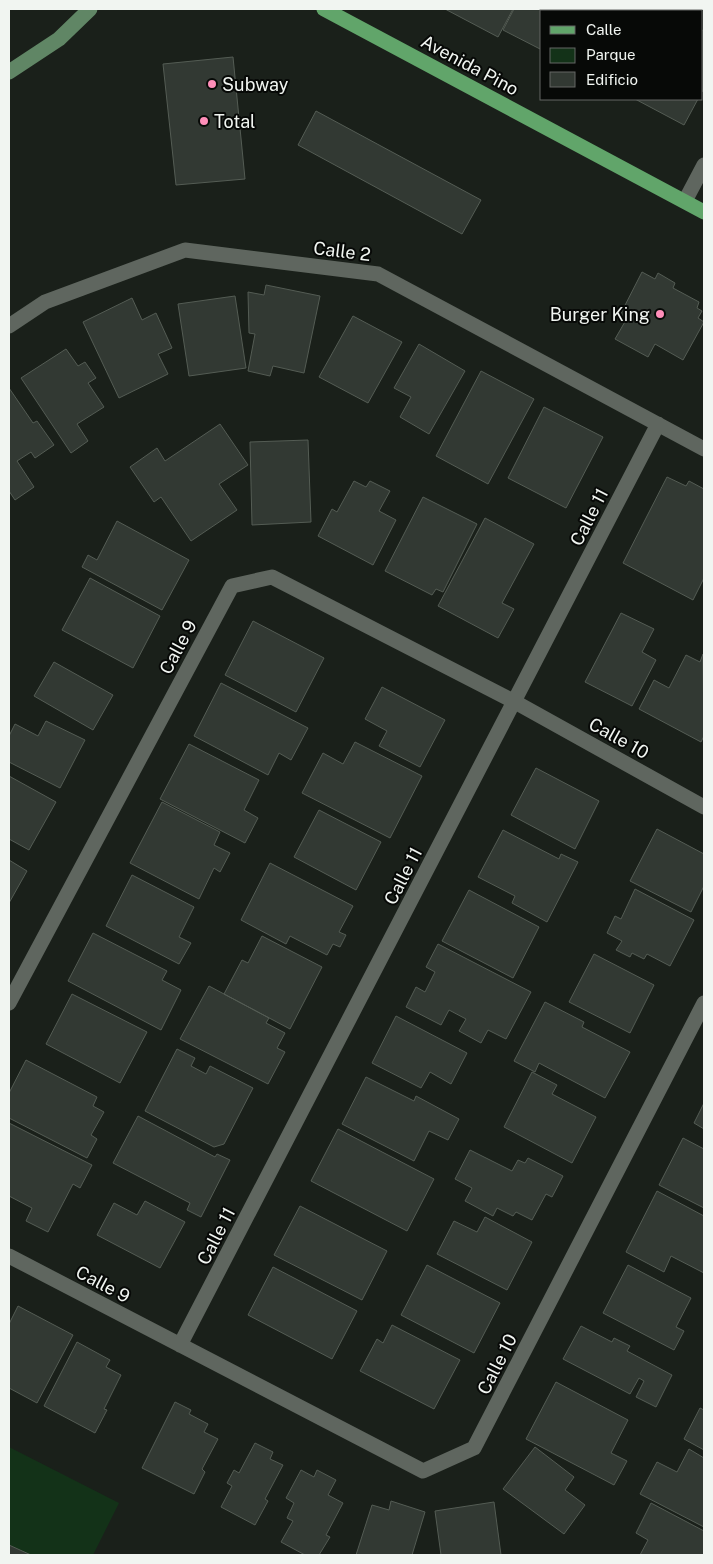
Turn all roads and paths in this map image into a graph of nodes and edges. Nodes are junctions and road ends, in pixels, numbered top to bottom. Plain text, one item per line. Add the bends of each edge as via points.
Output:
1 (90, 9) edge
2 (324, 9) edge
3 (9, 72) edge
4 (704, 165) edge
5 (685, 201) junction
6 (704, 212) edge
7 (9, 326) edge
8 (658, 424) junction
9 (704, 449) edge
10 (515, 702) junction
11 (704, 807) edge
12 (9, 1003) edge
13 (704, 1003) edge
14 (9, 1256) edge
15 (180, 1345) junction

1 - 3 street via 59,39
2 - 5 main road, Avenida Pino
4 - 5 street
5 - 6 main road, Avenida Pino
7 - 8 street, Calle 2 via 45,302 185,250 378,274
8 - 9 street, Calle 2
8 - 10 street, Calle 11
10 - 11 street, Calle 10
10 - 12 street, Calle 9 via 272,577 232,586
10 - 15 street, Calle 11
13 - 15 street, Calle 10 via 474,1448 422,1471
14 - 15 street, Calle 9

